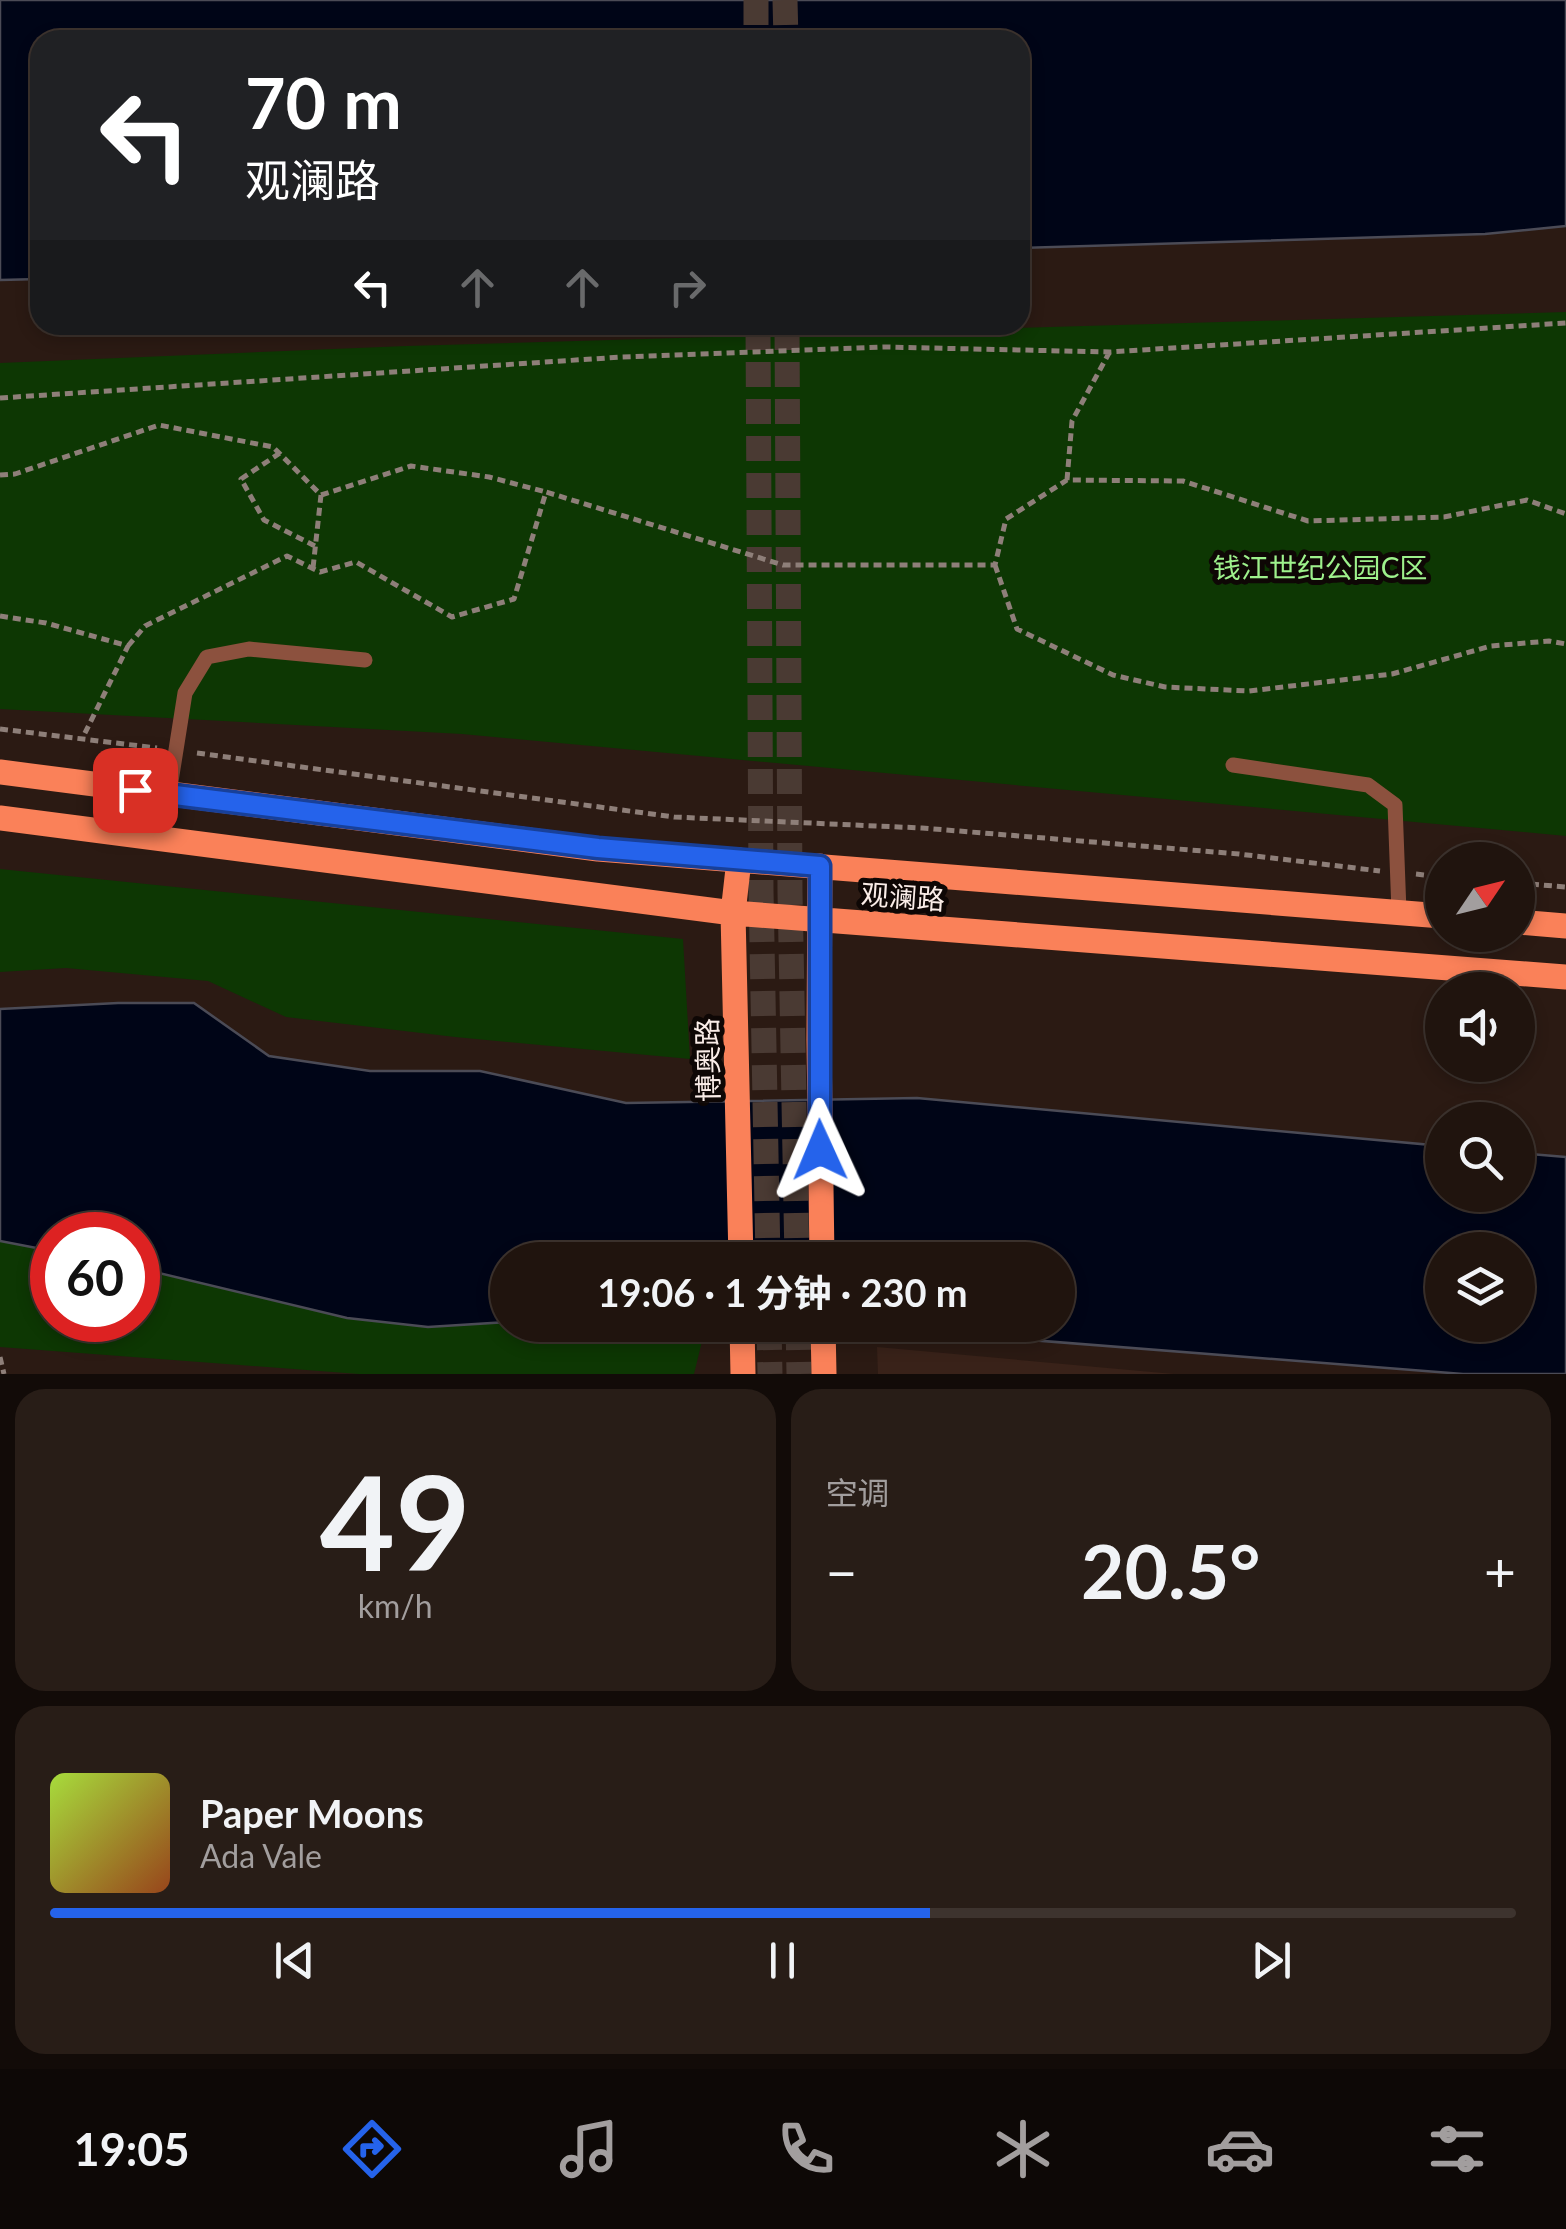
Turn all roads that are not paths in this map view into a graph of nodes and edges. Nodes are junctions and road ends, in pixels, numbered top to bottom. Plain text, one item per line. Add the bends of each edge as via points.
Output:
1 (366, 660) dead end
2 (1233, 764) dead end
3 (0, 772) edge
4 (169, 794) junction
5 (0, 818) edge
6 (739, 860) junction
7 (820, 866) junction
8 (1399, 912) junction
9 (733, 914) junction
10 (1425, 914) edge
11 (822, 920) junction
12 (1535, 923) edge
13 (1566, 926) edge
14 (1566, 977) edge
15 (741, 1242) edge
16 (822, 1242) edge
17 (742, 1342) edge
18 (824, 1342) edge
19 (743, 1374) edge
20 (824, 1374) edge

1 - 4 lane via 249,649 207,657 184,693
2 - 8 lane via 1368,784 1395,804
3 - 4 main road, 观澜路
4 - 6 main road, 观澜路
5 - 9 main road, 观澜路
6 - 7 main road, 观澜路
6 - 9 main road, 博奥路
7 - 8 main road, 观澜路
7 - 11 main road
8 - 10 main road, 观澜路
9 - 11 main road, 观澜路
9 - 15 main road, 博奥路
11 - 14 main road, 观澜路
11 - 16 main road
12 - 13 main road
17 - 19 main road
18 - 20 main road

